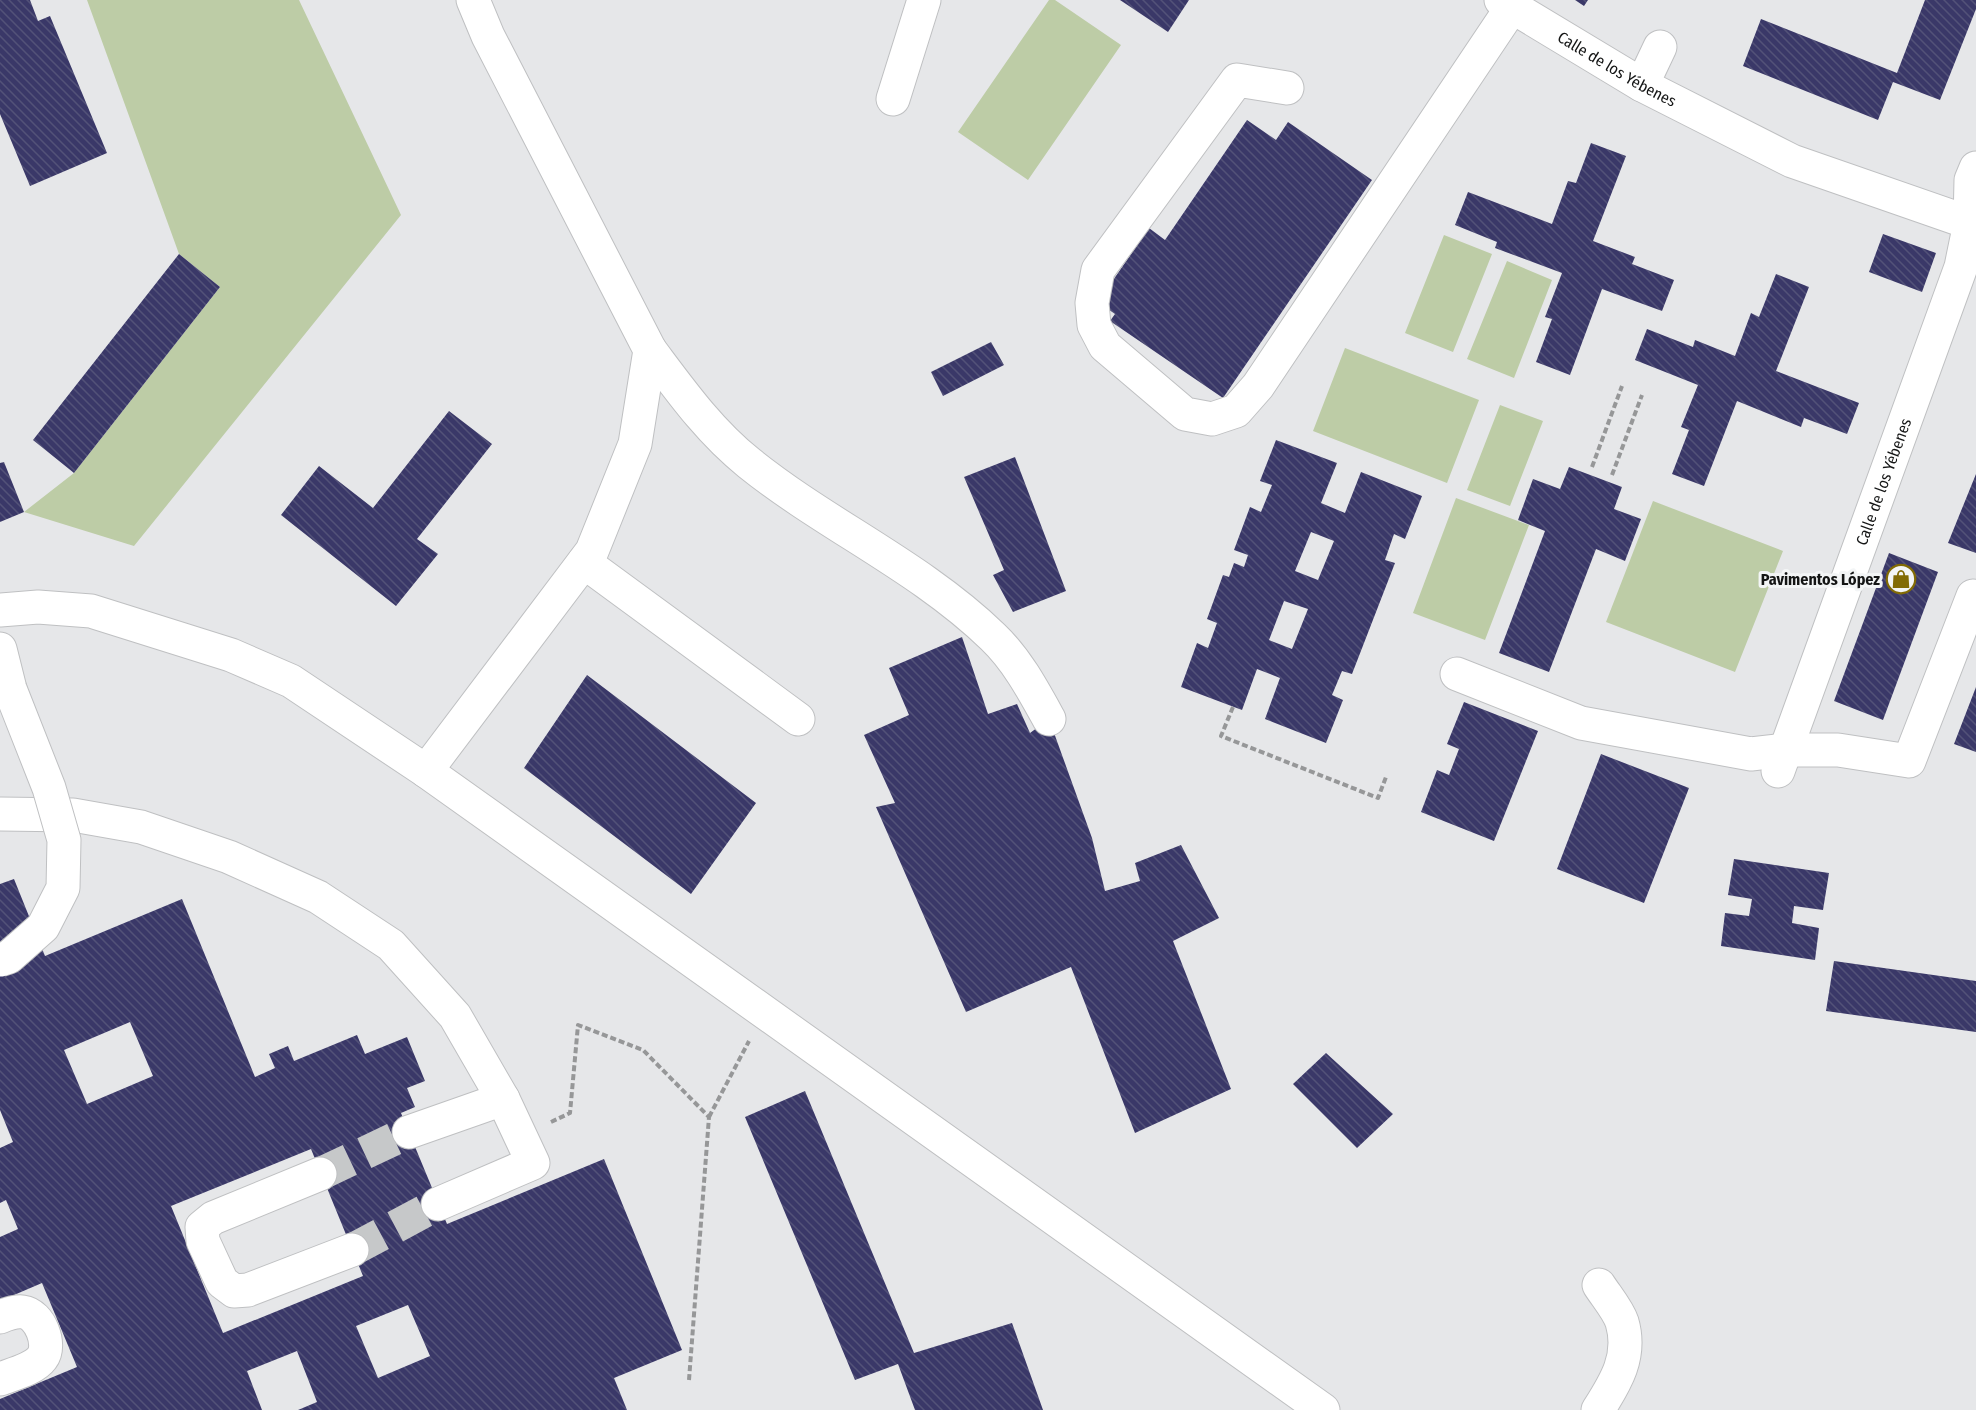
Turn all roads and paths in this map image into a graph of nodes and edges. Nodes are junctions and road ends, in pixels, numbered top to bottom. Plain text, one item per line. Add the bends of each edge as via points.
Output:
1 (473, 0) edge
2 (924, 0) edge
3 (1507, 4) edge
4 (1660, 47) dead end
5 (1642, 85) junction
6 (1287, 88) dead end
7 (893, 99) dead end
8 (1976, 168) edge
9 (1973, 224) edge
10 (650, 350) junction
11 (1622, 386) dead end
12 (1642, 395) dead end
13 (1592, 467) dead end
14 (1612, 475) dead end
15 (584, 562) junction
16 (1973, 596) dead end
17 (0, 610) edge
18 (0, 649) edge
19 (1457, 674) dead end
20 (1233, 707) dead end
21 (798, 719) dead end
22 (1049, 719) dead end
23 (1782, 761) junction
24 (426, 771) junction
25 (1386, 777) dead end
26 (0, 814) edge
27 (0, 960) edge
28 (764, 1012) junction
29 (503, 1099) junction
30 (709, 1117) junction
31 (409, 1132) tunnel mouth
32 (527, 1150) junction
33 (321, 1174) tunnel mouth
34 (438, 1204) tunnel mouth
35 (352, 1250) tunnel mouth
36 (1599, 1286) dead end
37 (0, 1317) edge
38 (0, 1379) edge
39 (689, 1380) dead end
40 (1323, 1410) edge
41 (1598, 1410) edge

1 - 10 street
2 - 7 street
3 - 5 street, Calle de los Yébenes
3 - 6 street via 1258,386 1236,411 1212,419 1185,414 1105,346 1094,325 1092,303 1098,270 1237,80
4 - 5 street
5 - 9 street, Calle de los Yébenes via 1792,161
8 - 9 street, Calle de los Yébenes via 1971,180
9 - 23 street, Calle de los Yébenes via 1961,267
10 - 15 street via 635,444
10 - 22 street via 695,409 748,463 922,580 994,638 1029,683
11 - 13 path
12 - 14 path
15 - 21 street
15 - 24 street
16 - 23 street via 1909,761 1838,750
17 - 24 street via 38,607 92,611 231,655 291,681
18 - 27 street, bridge via 10,689 49,788 64,840 63,888 43,927 9,957
19 - 23 street via 1581,723
20 - 25 path via 1221,736 1378,798
24 - 28 street
26 - 29 street via 73,815 141,827 229,856 318,897 391,945 455,1016
28 - 30 path
28 - 40 street
29 - 31 street
29 - 32 street
30 - 32 path via 643,1050 578,1025 570,1113
30 - 39 path
32 - 34 street
33 - 35 street via 213,1218 202,1227 202,1241 222,1282 234,1291 248,1290
36 - 41 street via 1622,1321 1625,1355 1615,1384
37 - 38 street via 25,1312 37,1320 47,1346 36,1364

